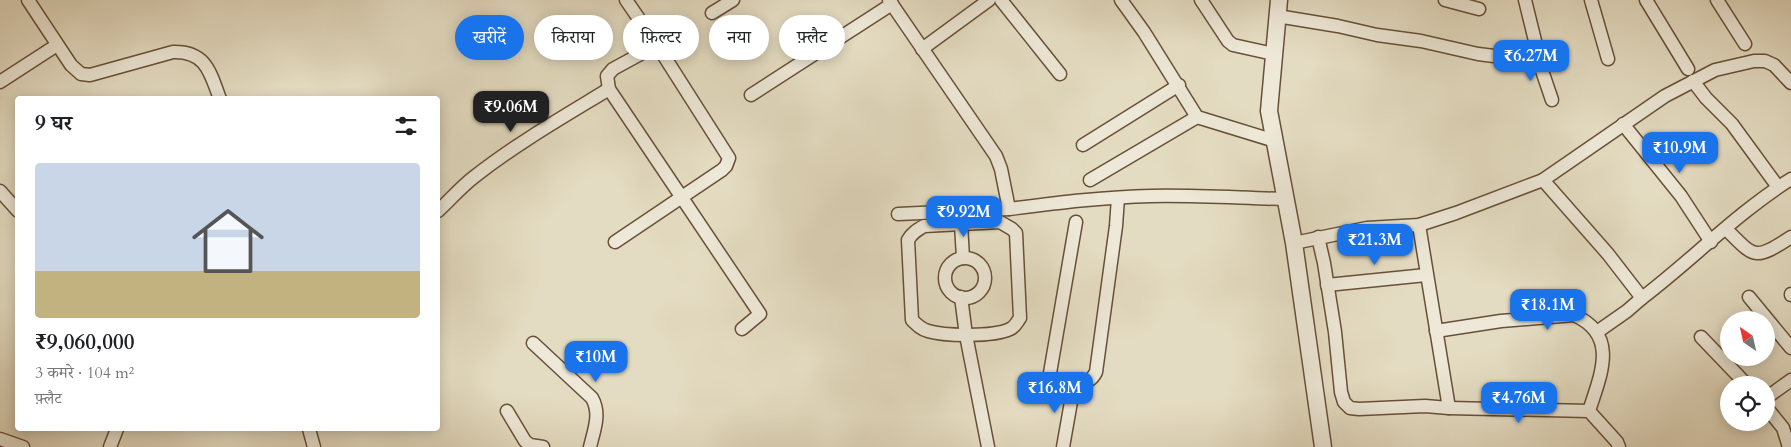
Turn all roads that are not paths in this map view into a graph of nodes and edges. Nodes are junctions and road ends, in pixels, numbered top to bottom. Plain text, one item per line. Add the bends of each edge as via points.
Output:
1 (28, 0) edge
2 (626, 0) edge
3 (733, 0) edge
4 (989, 0) edge
5 (1002, 0) edge
6 (1121, 0) edge
7 (1445, 0) edge
8 (1525, 0) edge
9 (1591, 0) edge
10 (1646, 0) edge
11 (1718, 0) edge
12 (891, 2) edge
13 (1205, 2) edge
14 (1278, 8) edge
15 (1479, 9) dead end
16 (712, 13) dead end
17 (636, 15) edge
18 (1745, 44) dead end
19 (57, 45) junction
20 (922, 49) junction
21 (1274, 54) junction
22 (1537, 56) junction
23 (1608, 59) dead end
24 (630, 60) edge
25 (667, 60) edge
26 (1060, 74) dead end
27 (1690, 75) junction
28 (0, 82) edge
29 (1791, 83) edge
30 (1178, 85) junction
31 (609, 89) junction
32 (751, 95) dead end
33 (219, 96) edge
34 (1552, 100) dead end
35 (1197, 117) junction
36 (1623, 124) junction
37 (1275, 141) junction
38 (1083, 145) dead end
39 (1791, 179) edge
40 (1090, 180) dead end
41 (1543, 180) junction
42 (1778, 188) junction
43 (0, 192) edge
44 (682, 198) junction
45 (1118, 198) junction
46 (1285, 199) junction
47 (15, 209) edge
48 (440, 209) edge
49 (1010, 209) junction
50 (898, 214) dead end
51 (1076, 222) dead end
52 (961, 224) junction
53 (1419, 225) junction
54 (1726, 229) junction
55 (1791, 237) edge
56 (1318, 238) junction
57 (615, 242) dead end
58 (1711, 242) junction
59 (1294, 243) junction
60 (963, 258) junction
61 (1426, 274) junction
62 (1327, 285) junction
63 (1749, 297) dead end
64 (961, 298) junction
65 (1642, 298) junction
66 (742, 329) dead end
67 (1436, 331) junction
68 (1597, 332) junction
69 (966, 335) junction
70 (1701, 336) dead end
71 (533, 343) dead end
72 (1791, 348) edge
73 (1738, 376) edge
74 (1791, 380) edge
75 (1074, 385) junction
76 (1775, 392) edge
77 (1449, 408) junction
78 (1589, 411) junction
79 (507, 412) dead end
80 (1775, 419) edge
81 (116, 431) edge
82 (310, 431) edge
83 (0, 439) edge
84 (23, 447) edge
85 (110, 447) edge
86 (314, 447) edge
87 (543, 447) edge
88 (590, 447) edge
89 (988, 447) edge
90 (1063, 447) edge
91 (1323, 447) edge
92 (1619, 447) edge
93 (1789, 447) edge

1 - 19 street
2 - 17 street
3 - 16 street
4 - 20 street
5 - 26 street
6 - 30 street
7 - 15 street
8 - 22 street
9 - 23 street
10 - 27 street
11 - 18 street
12 - 20 street
12 - 32 street
13 - 21 street via 1233,45
14 - 21 street
14 - 22 street via 1377,35 1478,54 1510,58
19 - 28 street
19 - 33 street via 80,74 90,75 173,52 186,52 198,57 209,71
20 - 49 street via 996,156
21 - 37 street via 1269,111
22 - 34 street
24 - 31 street via 613,69 608,76
25 - 44 street via 729,158 722,170
27 - 29 street via 1765,61 1774,65
27 - 36 street
27 - 42 street via 1706,98 1732,124
30 - 35 street
30 - 38 street
31 - 44 street
31 - 48 street via 498,159
35 - 37 street
35 - 40 street
36 - 41 street
36 - 58 street via 1681,196
37 - 46 street
39 - 42 street
41 - 53 street
41 - 65 street
42 - 54 street
43 - 47 street
44 - 57 street
44 - 66 street via 760,314
45 - 46 street
45 - 49 street
45 - 75 street via 1096,372 1089,380
46 - 59 street
49 - 50 street
51 - 75 street via 1050,373 1057,383
52 - 60 street
52 - 69 street via 924,226 908,240 912,320 930,332
52 - 69 street via 1000,222 1012,228 1016,234 1020,311 1020,318 1012,329
53 - 56 street via 1368,228
53 - 61 street
54 - 55 street via 1749,252 1757,254
54 - 58 street
56 - 59 street
56 - 62 street
58 - 65 street
59 - 91 street
60 - 64 street via 950,264 945,276 948,289
60 - 64 street via 979,263 986,281 979,293
61 - 62 street
61 - 67 street
62 - 77 street via 1344,402 1350,408
63 - 72 street
64 - 69 street
65 - 68 street
67 - 68 street via 1574,315
67 - 77 street
68 - 78 street via 1603,343 1601,376
69 - 89 street
70 - 73 street
71 - 88 street via 592,398 597,416
74 - 76 street
75 - 90 street
77 - 78 street
78 - 92 street
79 - 87 street via 530,445
80 - 93 street via 1783,428
81 - 85 street
82 - 86 street
83 - 84 street

